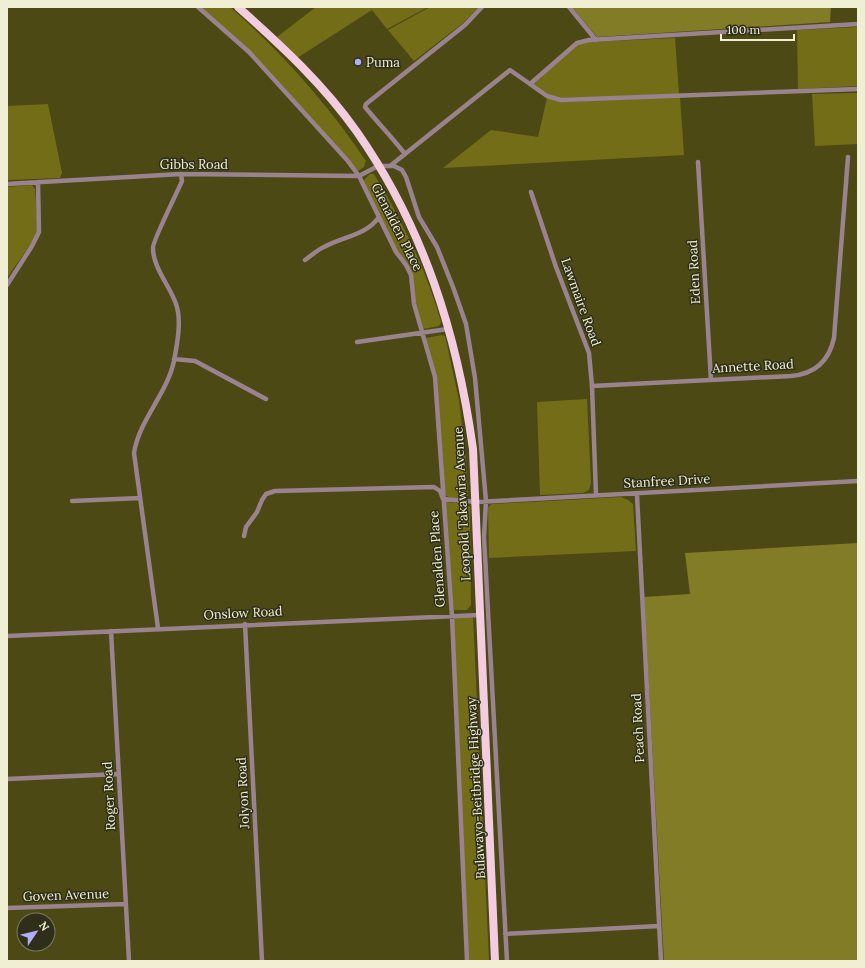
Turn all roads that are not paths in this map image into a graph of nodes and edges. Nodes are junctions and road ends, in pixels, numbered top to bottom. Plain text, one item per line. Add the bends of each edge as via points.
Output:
1 (198, 7) edge
2 (238, 7) edge
3 (482, 7) edge
4 (569, 7) edge
5 (858, 24) edge
6 (596, 40) junction
7 (530, 84) junction
8 (858, 89) edge
9 (405, 154) junction
10 (848, 157) dead end
11 (698, 162) dead end
12 (378, 166) junction
13 (390, 166) junction
14 (181, 174) junction
15 (359, 176) junction
16 (38, 182) junction
17 (7, 184) edge
18 (531, 192) dead end
19 (379, 217) junction
20 (305, 260) dead end
21 (7, 285) edge
22 (448, 329) junction
23 (423, 333) junction
24 (357, 342) dead end
25 (174, 358) junction
26 (711, 380) junction
27 (592, 386) junction
28 (266, 399) dead end
29 (858, 481) edge
30 (637, 494) junction
31 (596, 496) junction
32 (140, 498) junction
33 (443, 499) junction
34 (72, 501) dead end
35 (486, 501) junction
36 (476, 502) junction
37 (244, 536) dead end
38 (479, 579) junction
39 (488, 580) junction
40 (479, 598) junction
41 (489, 598) junction
42 (480, 615) junction
43 (452, 616) junction
44 (245, 624) junction
45 (158, 628) junction
46 (111, 631) junction
47 (7, 636) edge
48 (483, 696) junction
49 (493, 704) junction
50 (119, 774) junction
51 (7, 779) edge
52 (126, 904) junction
53 (7, 908) edge
54 (659, 926) junction
55 (505, 934) junction
56 (129, 961) edge
57 (262, 961) edge
58 (467, 961) edge
59 (495, 961) edge
60 (507, 961) edge
61 (661, 961) edge

1 - 15 street, Glenalden Place via 249,52
2 - 12 highway, Leopold Takawira Avenue via 271,36 313,80 356,131
3 - 9 street via 465,24 366,104 382,129
4 - 6 street
5 - 6 street
6 - 7 street via 577,43
7 - 8 street via 546,96 561,100
7 - 9 street via 510,70
9 - 13 street
10 - 26 street, Annette Road via 834,338 828,357 812,371 801,375
11 - 26 street, Eden Road
12 - 13 street
12 - 15 street, Gibbs Road
12 - 22 highway, Leopold Takawira Avenue via 417,239 440,296
13 - 35 street via 397,167 404,174 419,217 438,247 466,324 475,378
14 - 15 street, Gibbs Road
14 - 16 street, Gibbs Road
14 - 25 street via 182,181 152,247 155,261 179,313
15 - 19 street, Glenalden Place
16 - 17 street, Gibbs Road
16 - 21 street via 39,232
18 - 27 street, Lawmaire Road via 567,299 586,345
19 - 20 street via 364,231 322,247
19 - 23 street, Glenalden Place via 396,252 411,275 414,304
22 - 23 street
22 - 36 highway, Leopold Takawira Avenue via 465,394 473,449
23 - 24 street
23 - 33 street, Glenalden Place via 435,377
25 - 28 street via 195,361
25 - 32 street via 170,374 135,443
26 - 27 street, Annette Road
27 - 31 street, Lawmaire Road
29 - 30 street, Stanfree Drive
30 - 31 street, Stanfree Drive
30 - 54 street, Peach Road
31 - 35 street, Stanfree Drive
32 - 34 street
32 - 45 street
33 - 36 street, Stanfree Drive
33 - 37 street via 440,491 434,487 275,491 266,494 246,527
33 - 43 street, Glenalden Place
35 - 36 street, Stanfree Drive
35 - 39 street via 484,537
36 - 38 highway, Leopold Takawira Avenue
38 - 39 street
38 - 40 highway, Leopold Takawira Avenue
39 - 41 street
40 - 41 street
40 - 42 highway, Leopold Takawira Avenue
41 - 49 street
42 - 43 street, Onslow Road
42 - 48 highway, Bulawayo-Beitbridge Highway
43 - 44 street, Onslow Road
43 - 58 street, Glenalden Place
44 - 45 street, Onslow Road
44 - 57 street, Jolyon Road
45 - 46 street, Onslow Road
46 - 47 street, Onslow Road
46 - 50 street, Roger Road
48 - 49 street
48 - 59 highway, Bulawayo-Beitbridge Highway
49 - 55 street
50 - 51 street
50 - 52 street, Roger Road
52 - 53 street, Goven Avenue
52 - 56 street, Roger Road
54 - 55 street
54 - 61 street, Peach Road
55 - 60 street

